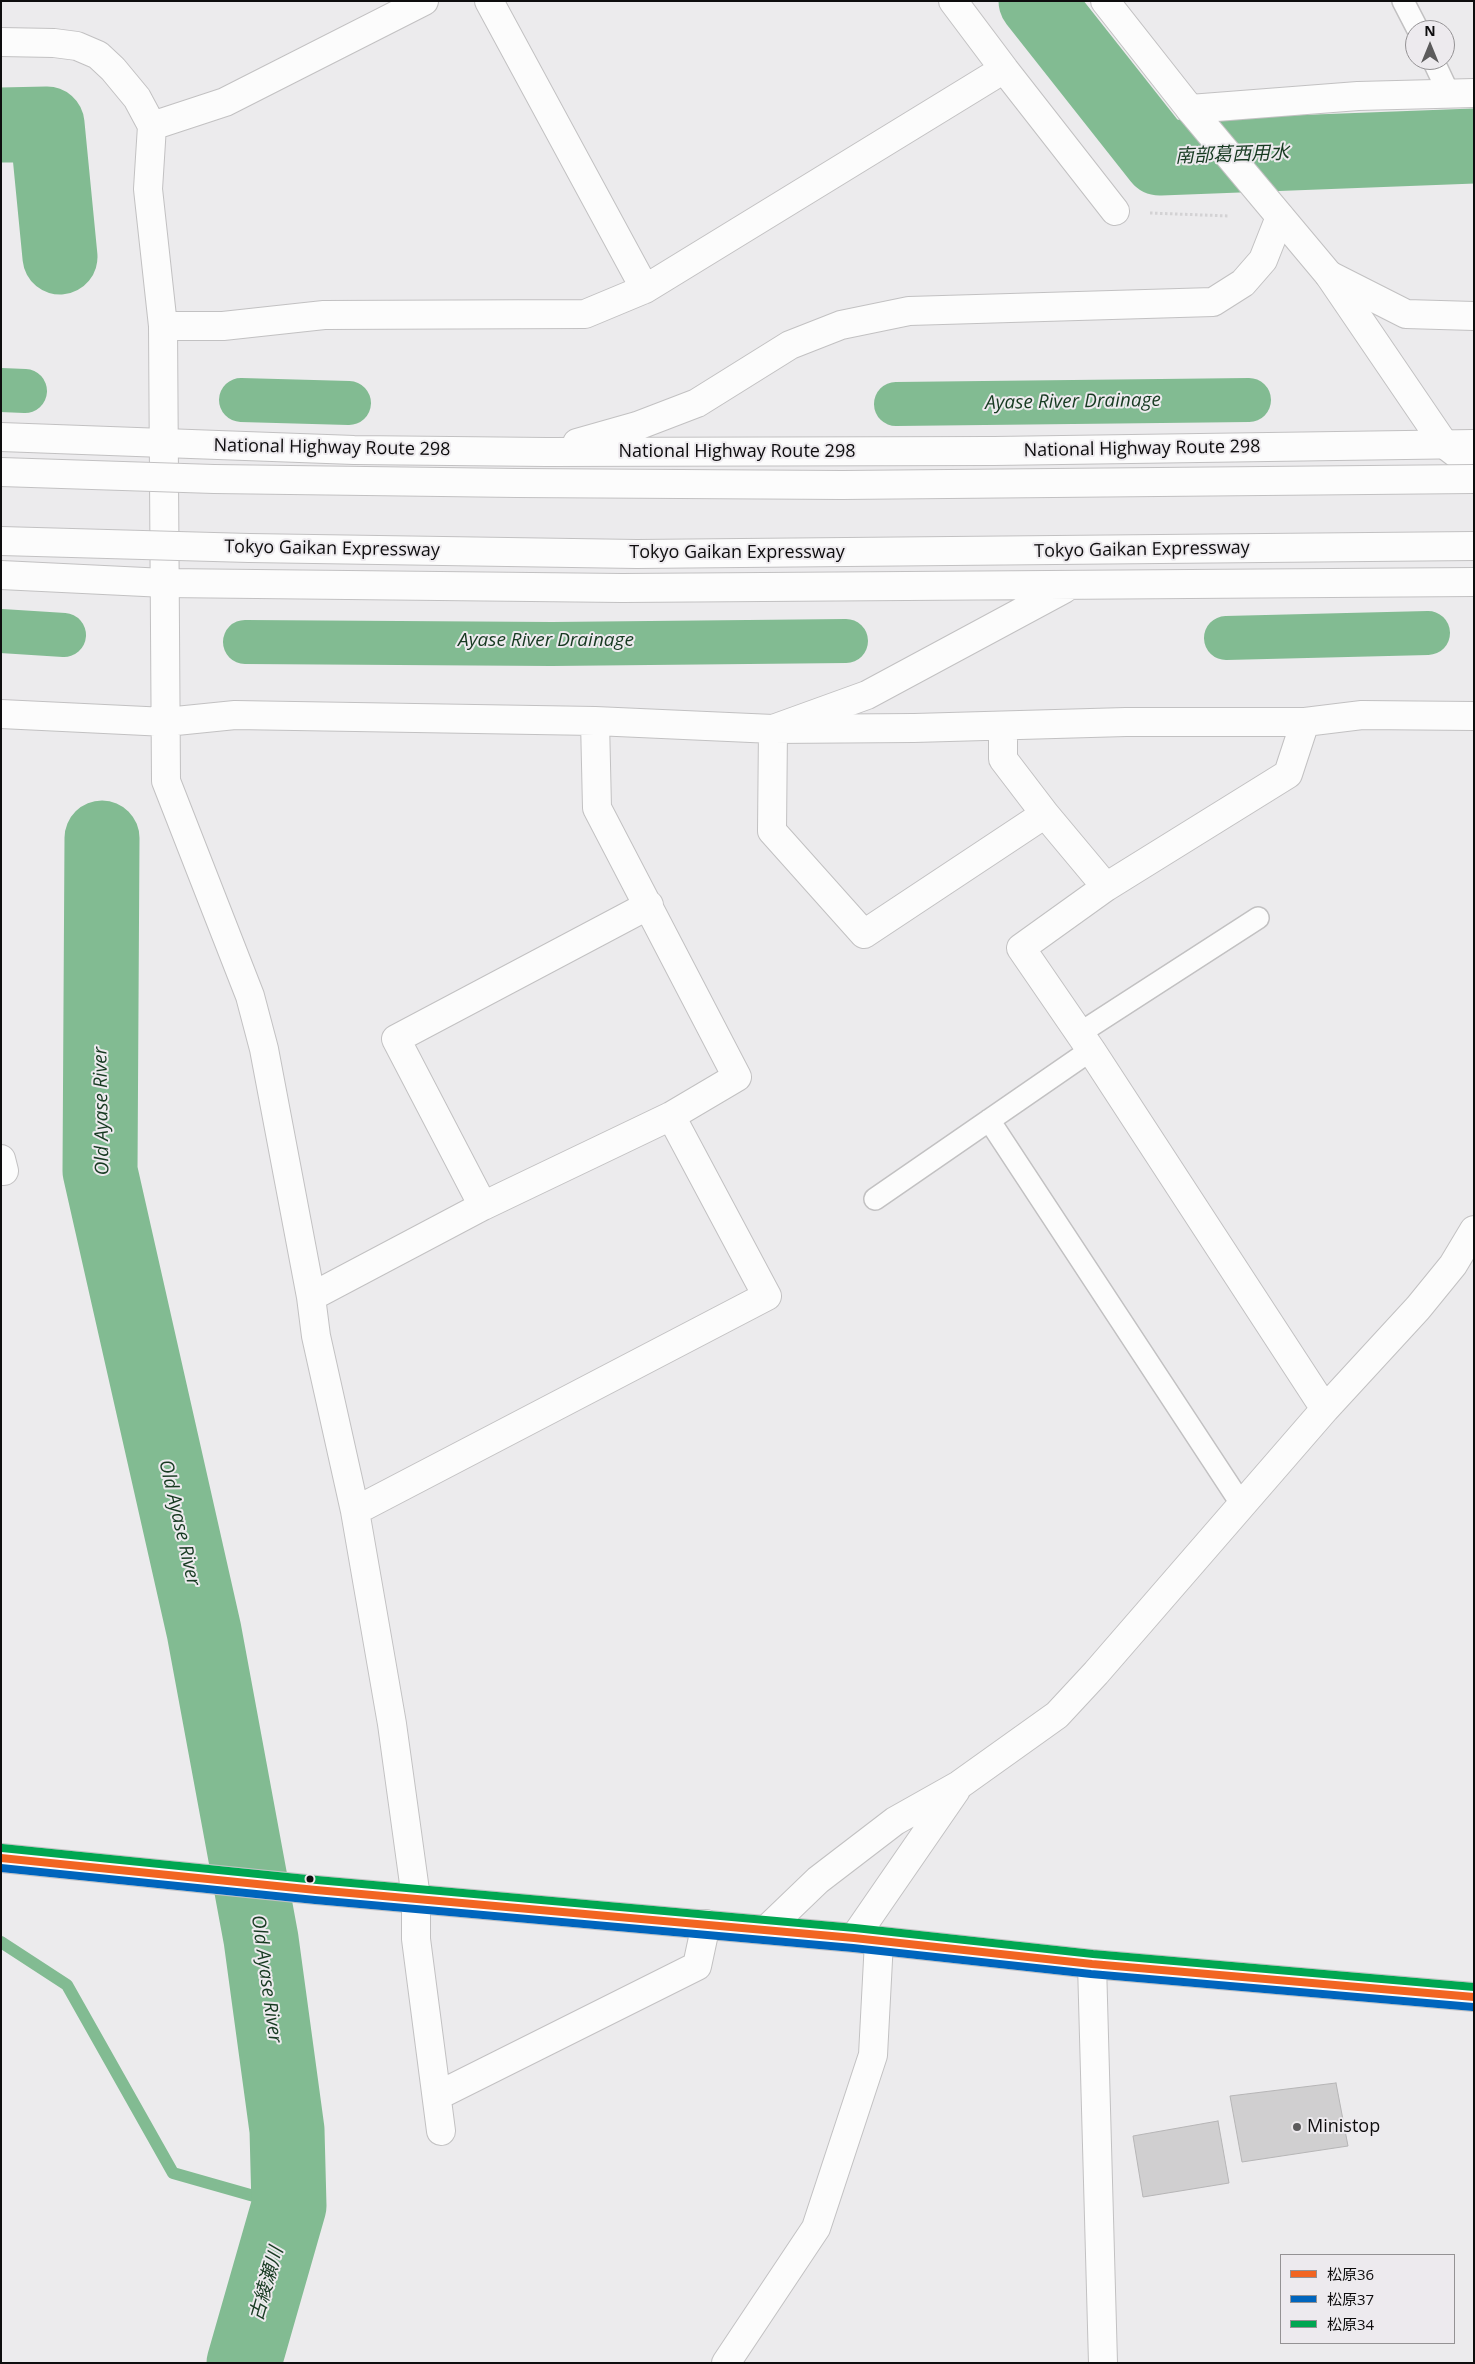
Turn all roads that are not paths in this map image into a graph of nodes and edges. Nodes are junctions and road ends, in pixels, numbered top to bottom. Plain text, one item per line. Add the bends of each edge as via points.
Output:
1 (424, 1) edge
2 (490, 1) edge
3 (953, 1) edge
4 (1106, 1) edge
5 (1403, 1) edge
6 (1413, 20) edge
7 (1, 42) edge
8 (1004, 69) junction
9 (1441, 70) edge
10 (1461, 93) edge
11 (1190, 109) junction
12 (152, 126) junction
13 (1274, 208) junction
14 (1115, 211) road end
15 (1329, 275) junction
16 (645, 289) junction
17 (1474, 316) edge
18 (164, 326) junction
19 (1, 438) edge
20 (164, 444) junction
21 (1444, 444) junction
22 (1474, 444) edge
23 (547, 452) junction
24 (1474, 467) edge
25 (1, 472) edge
26 (1474, 479) edge
27 (1, 541) edge
28 (1474, 546) edge
29 (1, 575) edge
30 (1474, 582) edge
31 (165, 583) junction
32 (1068, 587) junction
33 (1, 714) edge
34 (1474, 716) edge
35 (166, 722) junction
36 (595, 722) junction
37 (1305, 722) junction
38 (1003, 726) junction
39 (773, 729) junction
40 (1046, 814) junction
41 (1106, 887) junction
42 (649, 905) junction
43 (1258, 918) dead end
44 (1086, 1042) junction
45 (671, 1116) junction
46 (989, 1120) junction
47 (1, 1159) edge
48 (1, 1170) edge
49 (875, 1199) dead end
50 (483, 1206) junction
51 (1474, 1230) edge
52 (311, 1297) junction
53 (1325, 1409) junction
54 (1242, 1505) junction
55 (355, 1511) junction
56 (959, 1785) junction
57 (1, 1858) edge
58 (416, 1898) junction
59 (706, 1924) junction
60 (766, 1930) junction
61 (867, 1940) junction
62 (1092, 1964) junction
63 (1474, 1997) edge
64 (437, 2096) junction
65 (441, 2131) dead end
66 (726, 2363) edge
67 (1103, 2363) edge

1 - 12 main road via 224,102
2 - 16 main road
3 - 8 main road
4 - 11 main road
5 - 6 lane
7 - 12 main road via 77,46 98,55 137,98
8 - 14 main road
8 - 16 main road
9 - 10 lane
10 - 11 main road via 1358,96
11 - 13 main road
12 - 18 main road via 148,189
13 - 15 main road
13 - 23 main road via 1263,260 1243,283 1213,302 909,311 841,325 790,345 697,403 637,426
15 - 17 main road via 1406,314
15 - 21 main road
16 - 18 main road via 585,314 324,315 223,326
18 - 20 main road
19 - 20 main road, National Highway Route 298
20 - 23 main road, National Highway Route 298
20 - 31 main road
21 - 22 main road, National Highway Route 298
21 - 23 main road, National Highway Route 298 via 994,451
21 - 24 main road
25 - 26 main road, bridge via 537,484 872,485
27 - 28 main road, Tokyo Gaikan Expressway, bridge via 637,554
29 - 31 main road
30 - 32 main road
31 - 32 main road via 622,588
31 - 35 main road
32 - 39 main road via 867,695
33 - 35 main road
34 - 37 main road via 1362,715
35 - 36 main road via 235,715
35 - 52 main road via 166,781 250,996 264,1049
36 - 39 main road
36 - 42 main road via 598,808
37 - 38 main road
37 - 41 main road via 1288,774
38 - 39 main road
38 - 40 main road via 1004,759
39 - 40 main road via 772,831 864,934
40 - 41 main road
41 - 44 main road via 1021,948
42 - 45 main road via 737,1077
42 - 50 main road via 396,1038
43 - 44 lane
44 - 46 lane
44 - 53 main road
45 - 50 main road
45 - 55 main road via 767,1296
46 - 49 lane
46 - 54 lane
47 - 48 main road via 4,1171
50 - 52 main road
51 - 53 main road via 1452,1265 1418,1308
52 - 55 main road via 316,1336
53 - 54 main road
54 - 56 main road via 1057,1715
55 - 58 main road via 392,1724
56 - 60 main road via 895,1821 818,1880
56 - 61 main road
57 - 58 main road
58 - 59 main road
58 - 64 main road via 416,1939
59 - 60 main road
59 - 64 main road via 697,1966
60 - 61 main road
61 - 62 main road
61 - 66 main road via 873,2055 816,2228
62 - 63 main road
62 - 67 main road
64 - 65 main road

